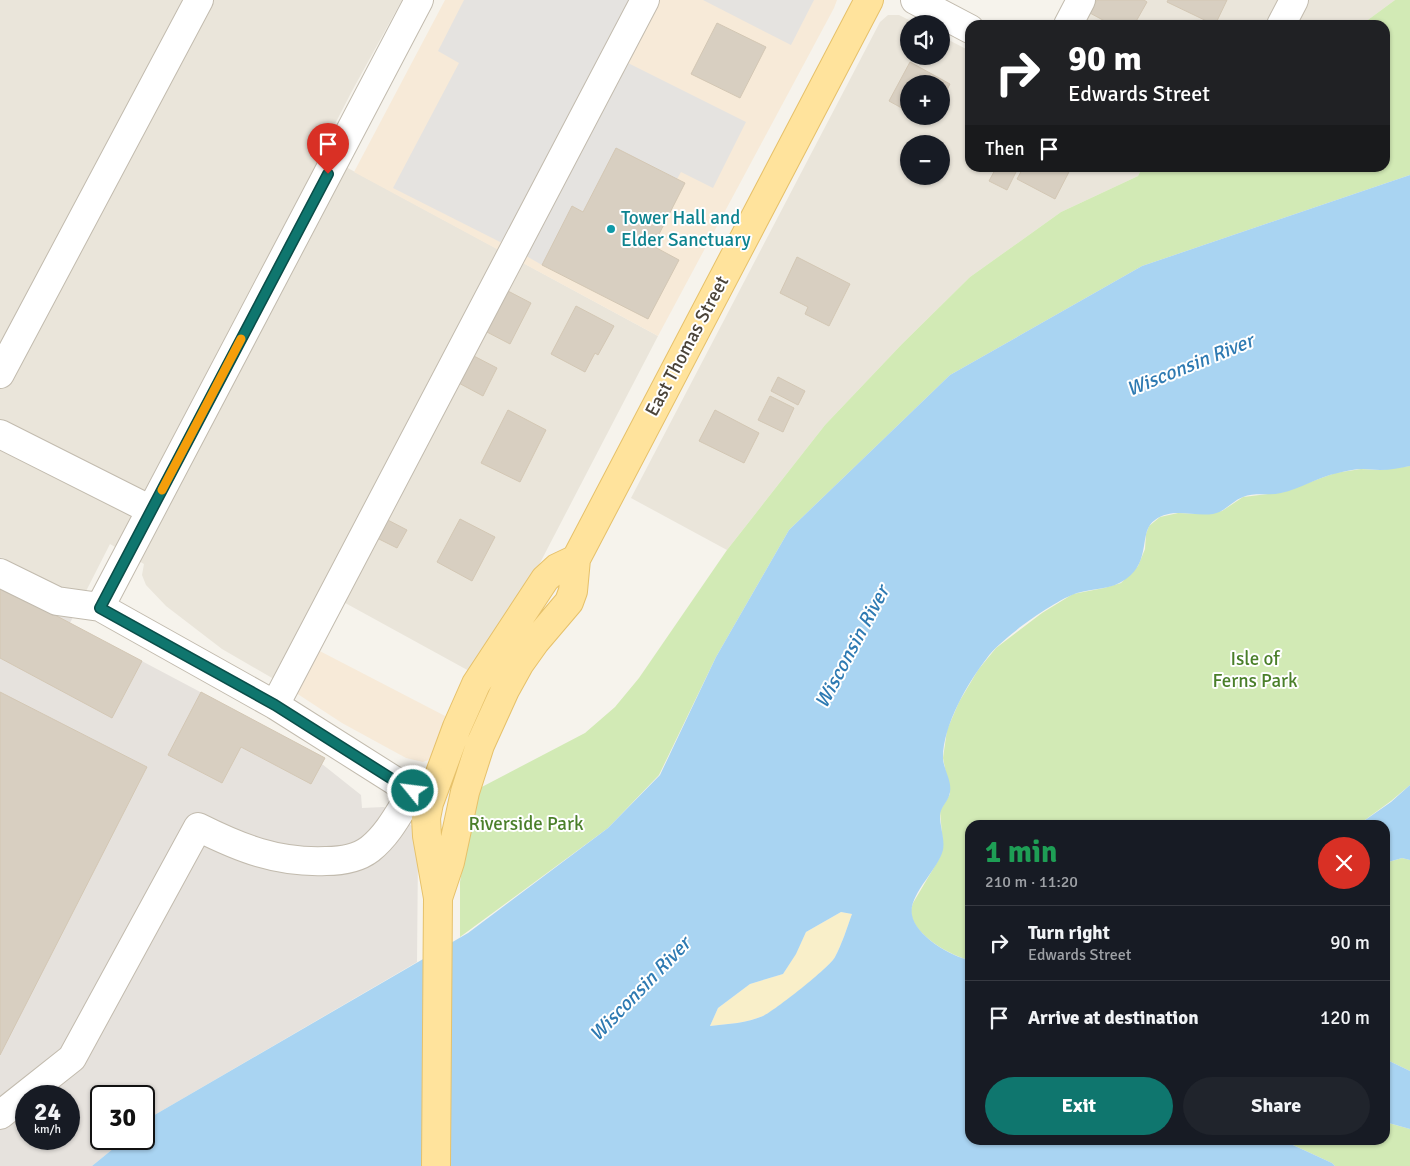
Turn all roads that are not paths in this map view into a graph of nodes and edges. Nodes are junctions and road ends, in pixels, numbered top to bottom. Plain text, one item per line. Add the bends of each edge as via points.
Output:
1 (199, 0) edge
2 (419, 0) edge
3 (645, 0) edge
4 (869, 0) edge
5 (915, 0) edge
6 (1081, 0) edge
7 (1294, 0) edge
8 (1071, 20) edge
9 (1284, 20) edge
10 (965, 26) edge
11 (0, 374) edge
12 (0, 434) edge
13 (151, 510) junction
14 (576, 559) junction
15 (0, 572) edge
16 (100, 608) junction
17 (275, 705) junction
18 (422, 793) junction
19 (438, 898) junction
20 (0, 1115) edge
21 (436, 1166) edge

1 - 11 street
2 - 13 street
3 - 17 street
4 - 14 main road, East Thomas Street
5 - 10 street
6 - 8 street
7 - 9 street
12 - 13 street
13 - 16 street
14 - 18 main road via 545,579 486,668
14 - 19 main road, East Thomas Street via 569,602 520,663 504,690 480,745
15 - 16 street via 57,601
16 - 17 street
17 - 18 street via 403,786
18 - 19 main road
18 - 20 street via 368,850 349,859 314,862 275,858 198,827 72,1058
19 - 21 main road

